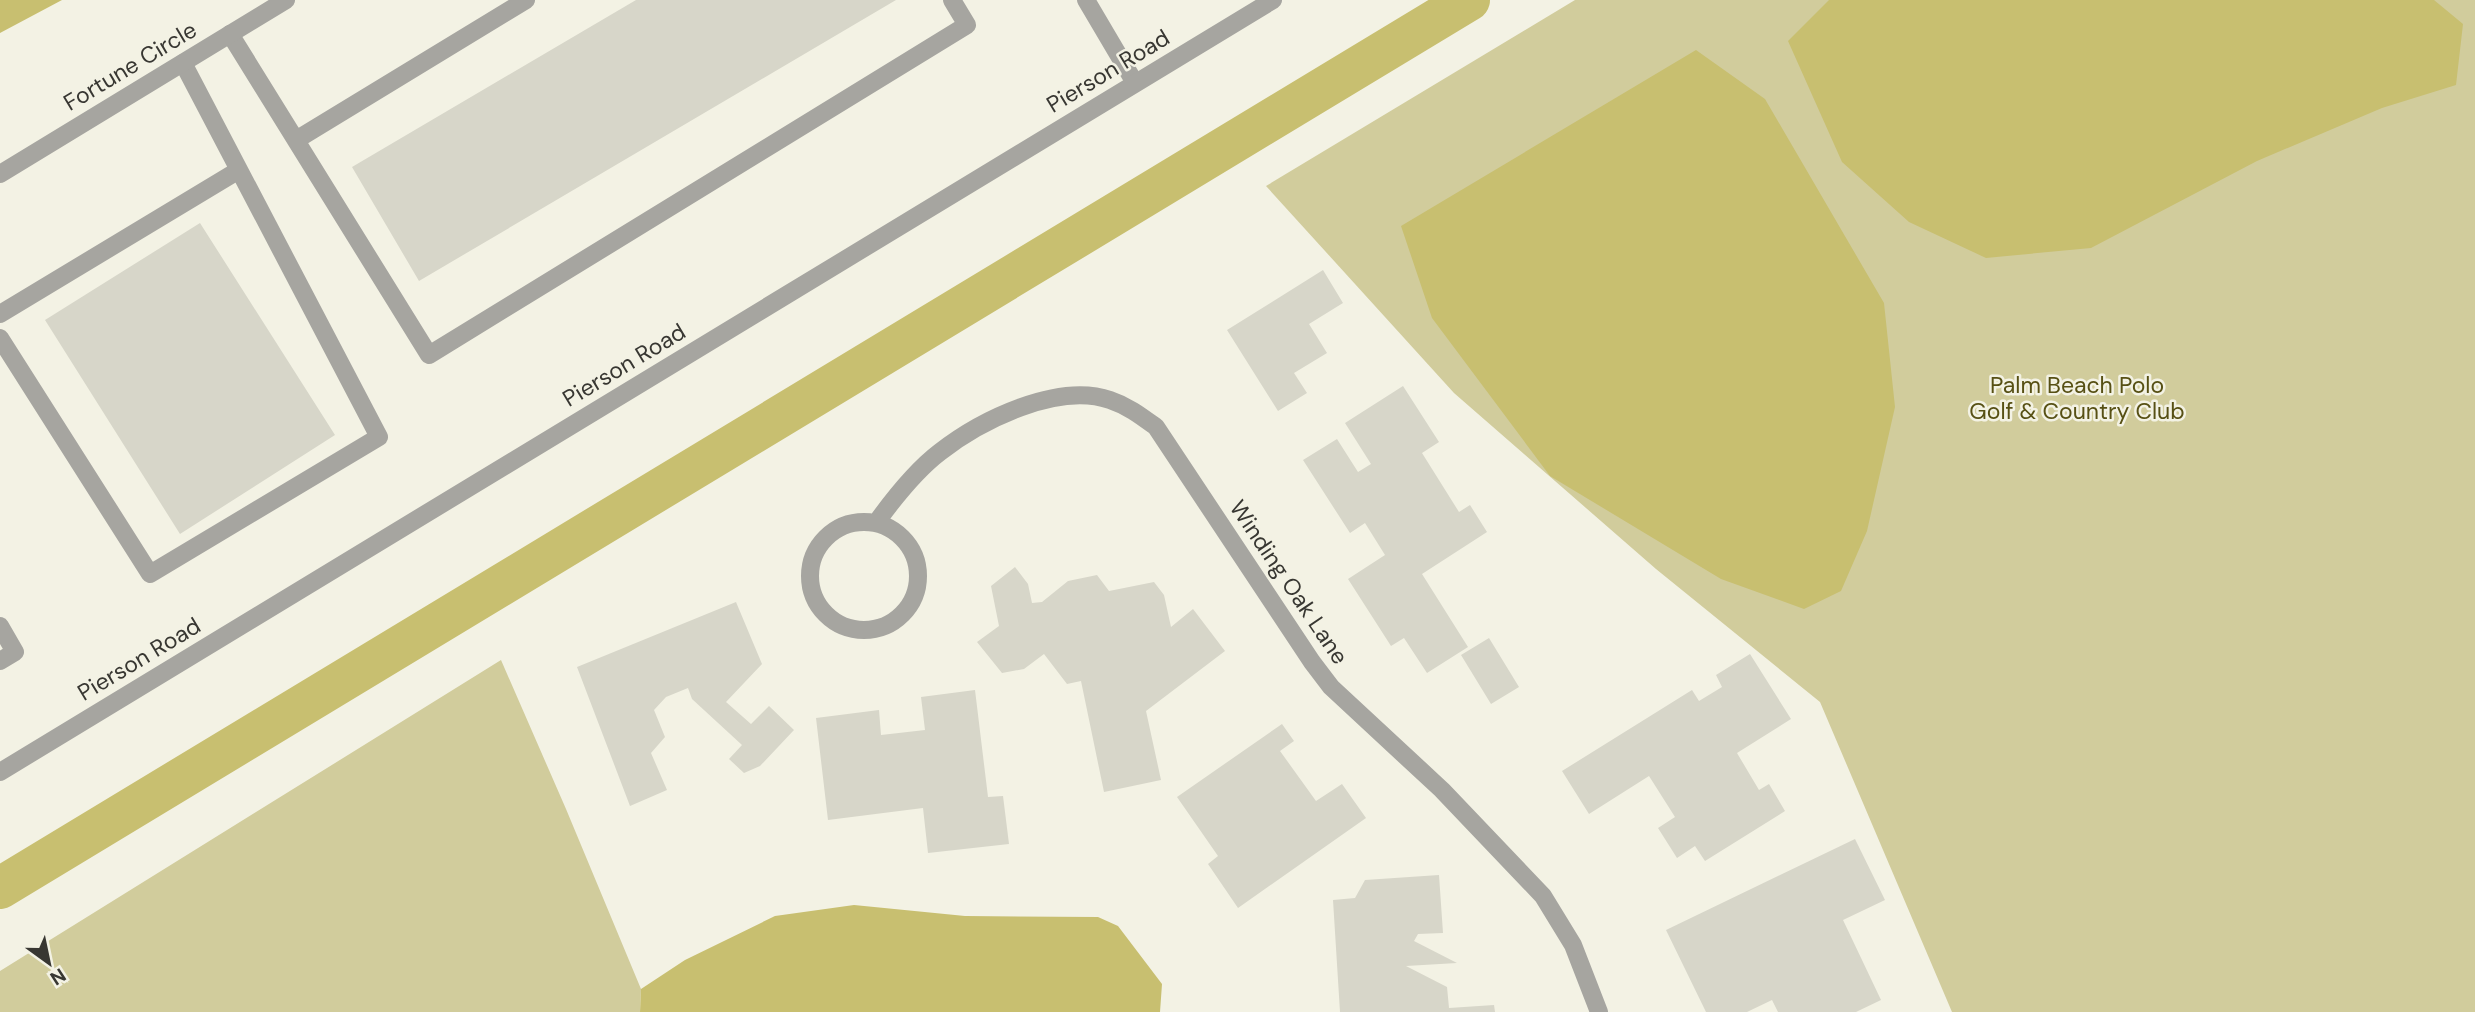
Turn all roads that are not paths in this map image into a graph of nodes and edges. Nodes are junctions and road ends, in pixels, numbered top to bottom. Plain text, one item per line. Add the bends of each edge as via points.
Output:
1 (286, 0) edge
2 (526, 0) edge
3 (951, 0) edge
4 (1086, 0) edge
5 (1273, 0) edge
6 (230, 34) junction
7 (183, 63) junction
8 (1135, 83) junction
9 (296, 140) junction
10 (239, 170) junction
11 (0, 174) edge
12 (0, 314) edge
13 (0, 338) edge
14 (876, 523) junction
15 (0, 626) edge
16 (0, 661) edge
17 (0, 772) edge
18 (1598, 1012) edge

1 - 6 street, Fortune Circle
2 - 9 street
3 - 9 street via 967,25 429,355
4 - 8 street
5 - 8 street, Pierson Road
6 - 7 street, Fortune Circle
6 - 9 street
7 - 10 street
7 - 11 street, Fortune Circle
8 - 17 street, Pierson Road
10 - 12 street
10 - 13 street via 379,436 150,574
14 - 14 street via 857,522 836,529 820,543 811,563 810,584 817,605 851,630 872,631 893,623 908,609 918,589 919,568 912,547 898,532
14 - 18 street, Winding Oak Lane via 894,497 939,453 994,419 1052,397 1080,395 1108,399 1134,410 1156,427 1331,687 1442,790 1543,896 1573,946
15 - 16 street via 15,652

